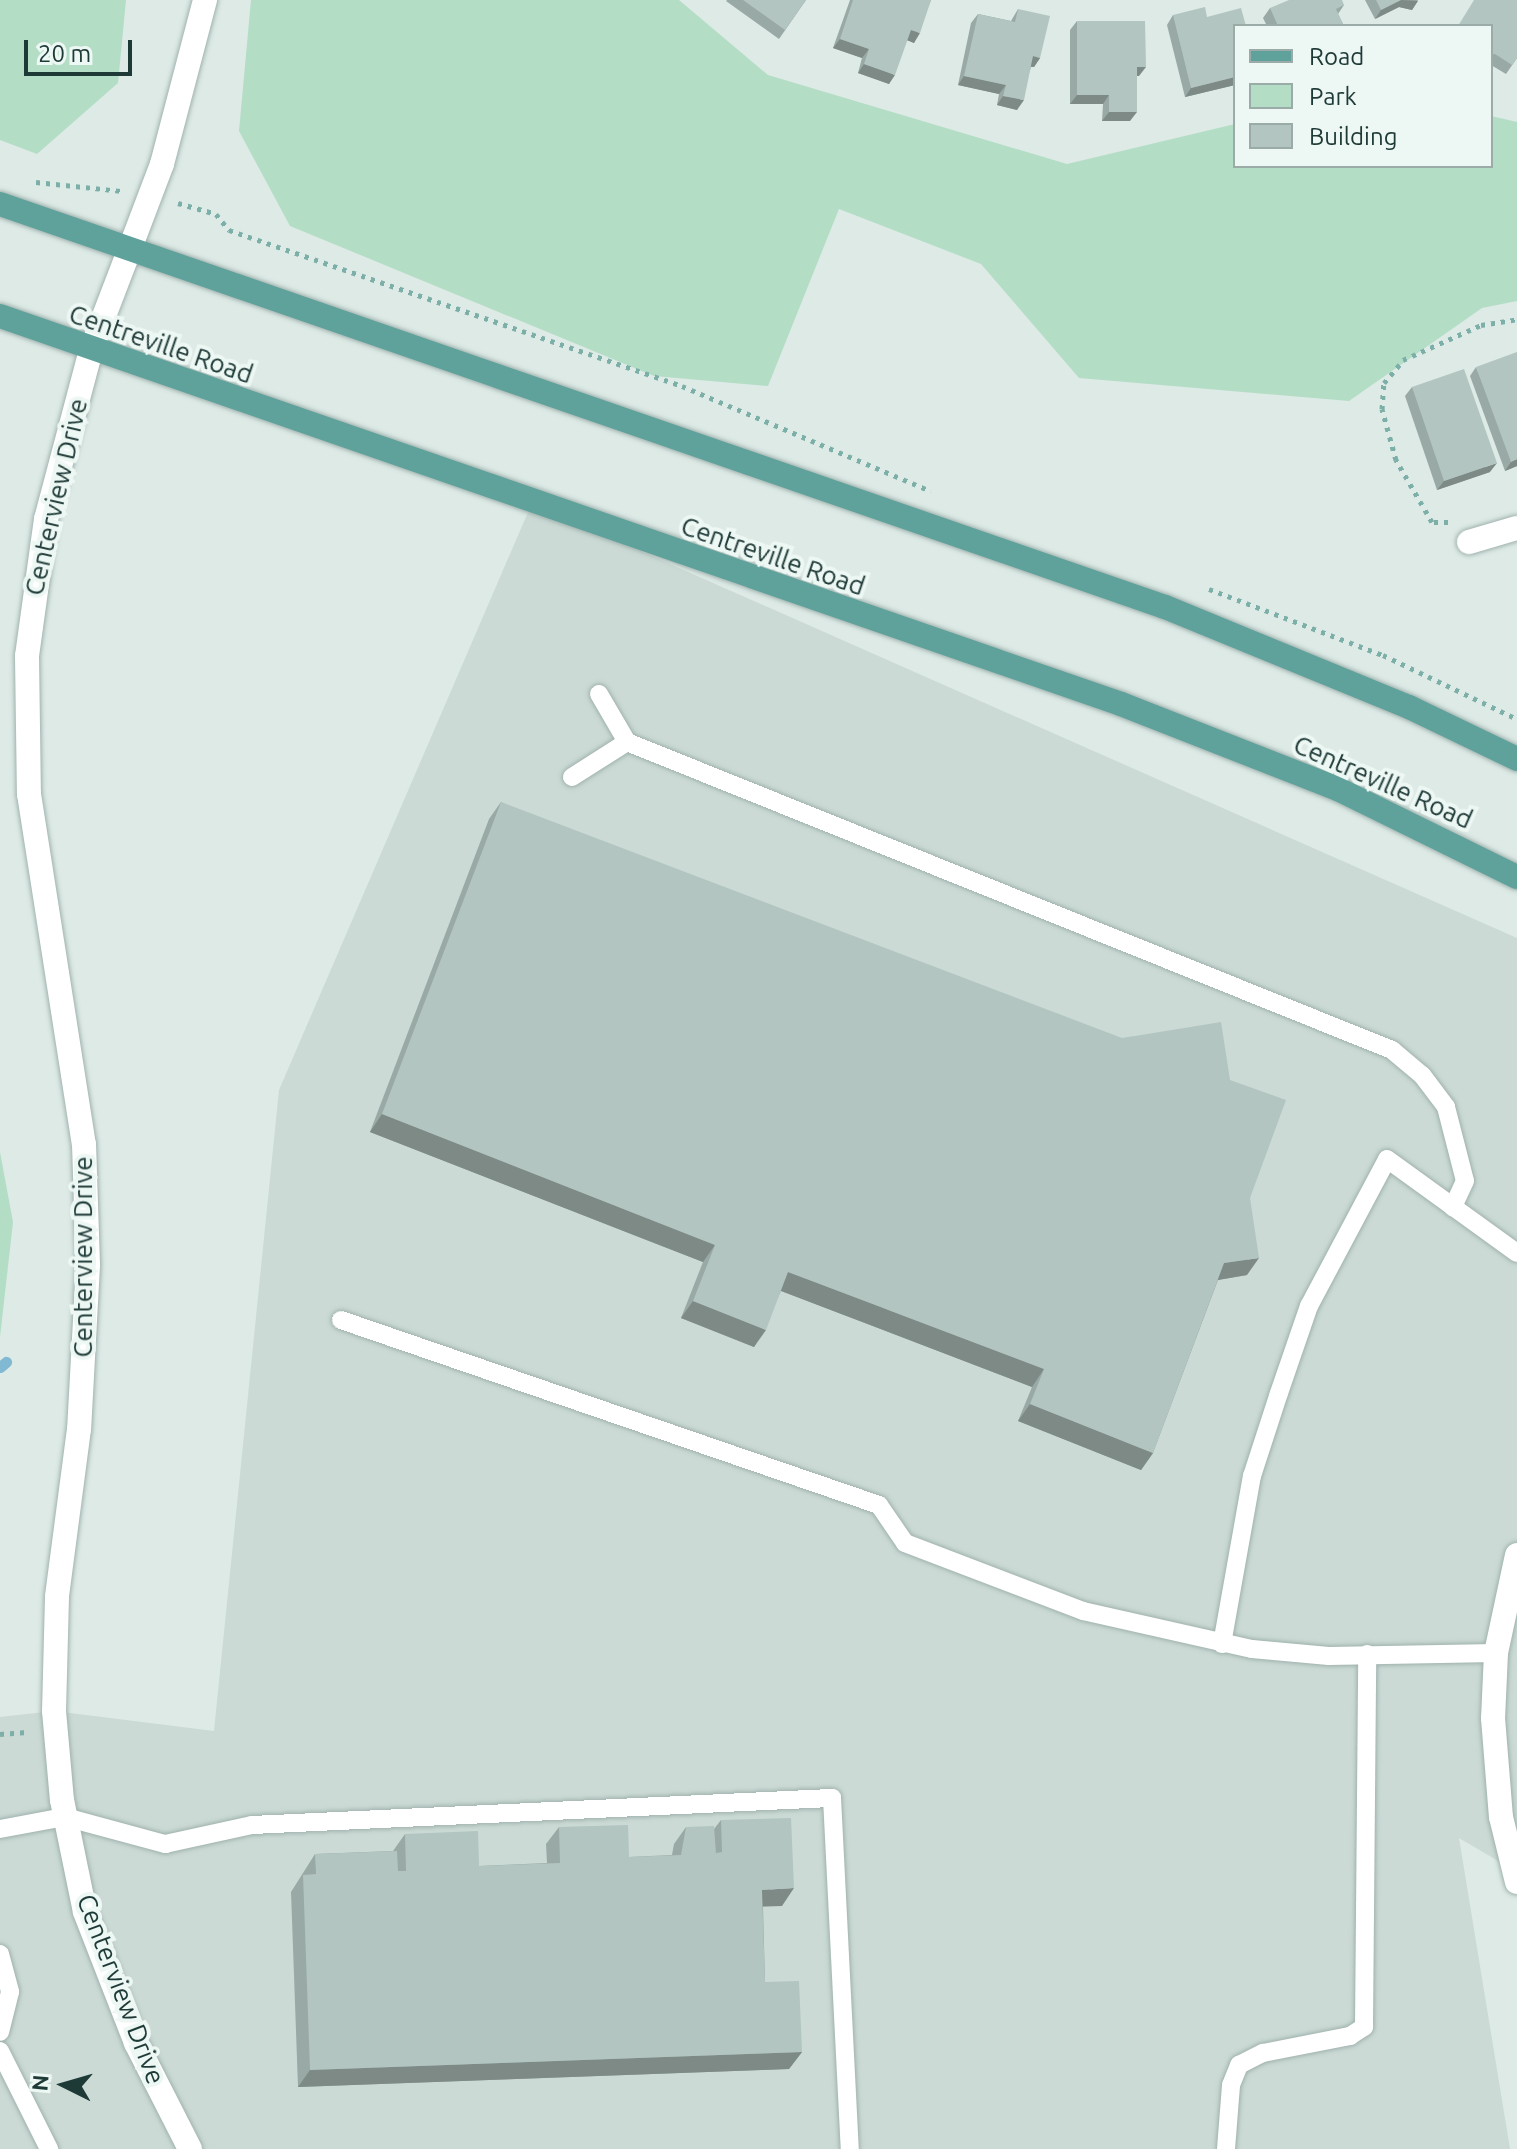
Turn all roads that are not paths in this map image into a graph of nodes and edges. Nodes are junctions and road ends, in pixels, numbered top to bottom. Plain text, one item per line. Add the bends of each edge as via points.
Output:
1 (205, 0) edge
2 (0, 204) edge
3 (129, 251) junction
4 (0, 316) edge
5 (91, 350) junction
6 (1517, 528) edge
7 (1469, 542) road end
8 (599, 694) dead end
9 (627, 742) junction
10 (1517, 759) edge
11 (572, 777) dead end
12 (1517, 877) edge
13 (1453, 1207) junction
14 (1517, 1253) edge
15 (341, 1320) dead end
16 (1517, 1555) edge
17 (1222, 1644) junction
18 (1496, 1653) junction
19 (1367, 1654) junction
20 (65, 1817) junction
21 (0, 1829) edge
22 (1517, 1882) edge
23 (0, 1954) edge
24 (0, 2032) edge
25 (0, 2051) edge
26 (49, 2149) edge
27 (190, 2149) edge
28 (850, 2149) edge
29 (1226, 2149) edge

1 - 3 street, Centerview Drive via 151,195
2 - 3 main road
3 - 5 street, Centerview Drive
3 - 10 main road via 1165,607 1409,707
4 - 5 main road, Centreville Road
5 - 12 main road, Centreville Road via 1121,704 1340,790
5 - 20 street, Centerview Drive via 40,550 24,722 29,794 84,1144 88,1265 79,1429 57,1597 54,1711
6 - 7 street
8 - 9 lane
9 - 11 lane
9 - 13 lane via 1392,1050 1422,1075 1446,1107 1465,1181
13 - 14 lane
13 - 17 lane via 1387,1159 1352,1222 1309,1306 1252,1476
15 - 17 lane via 879,1505 905,1543 1083,1611
16 - 18 street
17 - 19 lane via 1329,1656
18 - 19 lane
18 - 22 street via 1493,1718 1501,1817
19 - 29 lane via 1364,2027 1350,2036 1263,2053 1239,2065 1231,2085
20 - 21 lane
20 - 27 street, Centerview Drive via 85,1912 136,2043
20 - 28 lane via 165,1844 252,1825 832,1798
23 - 24 lane via 10,1992
25 - 26 lane

